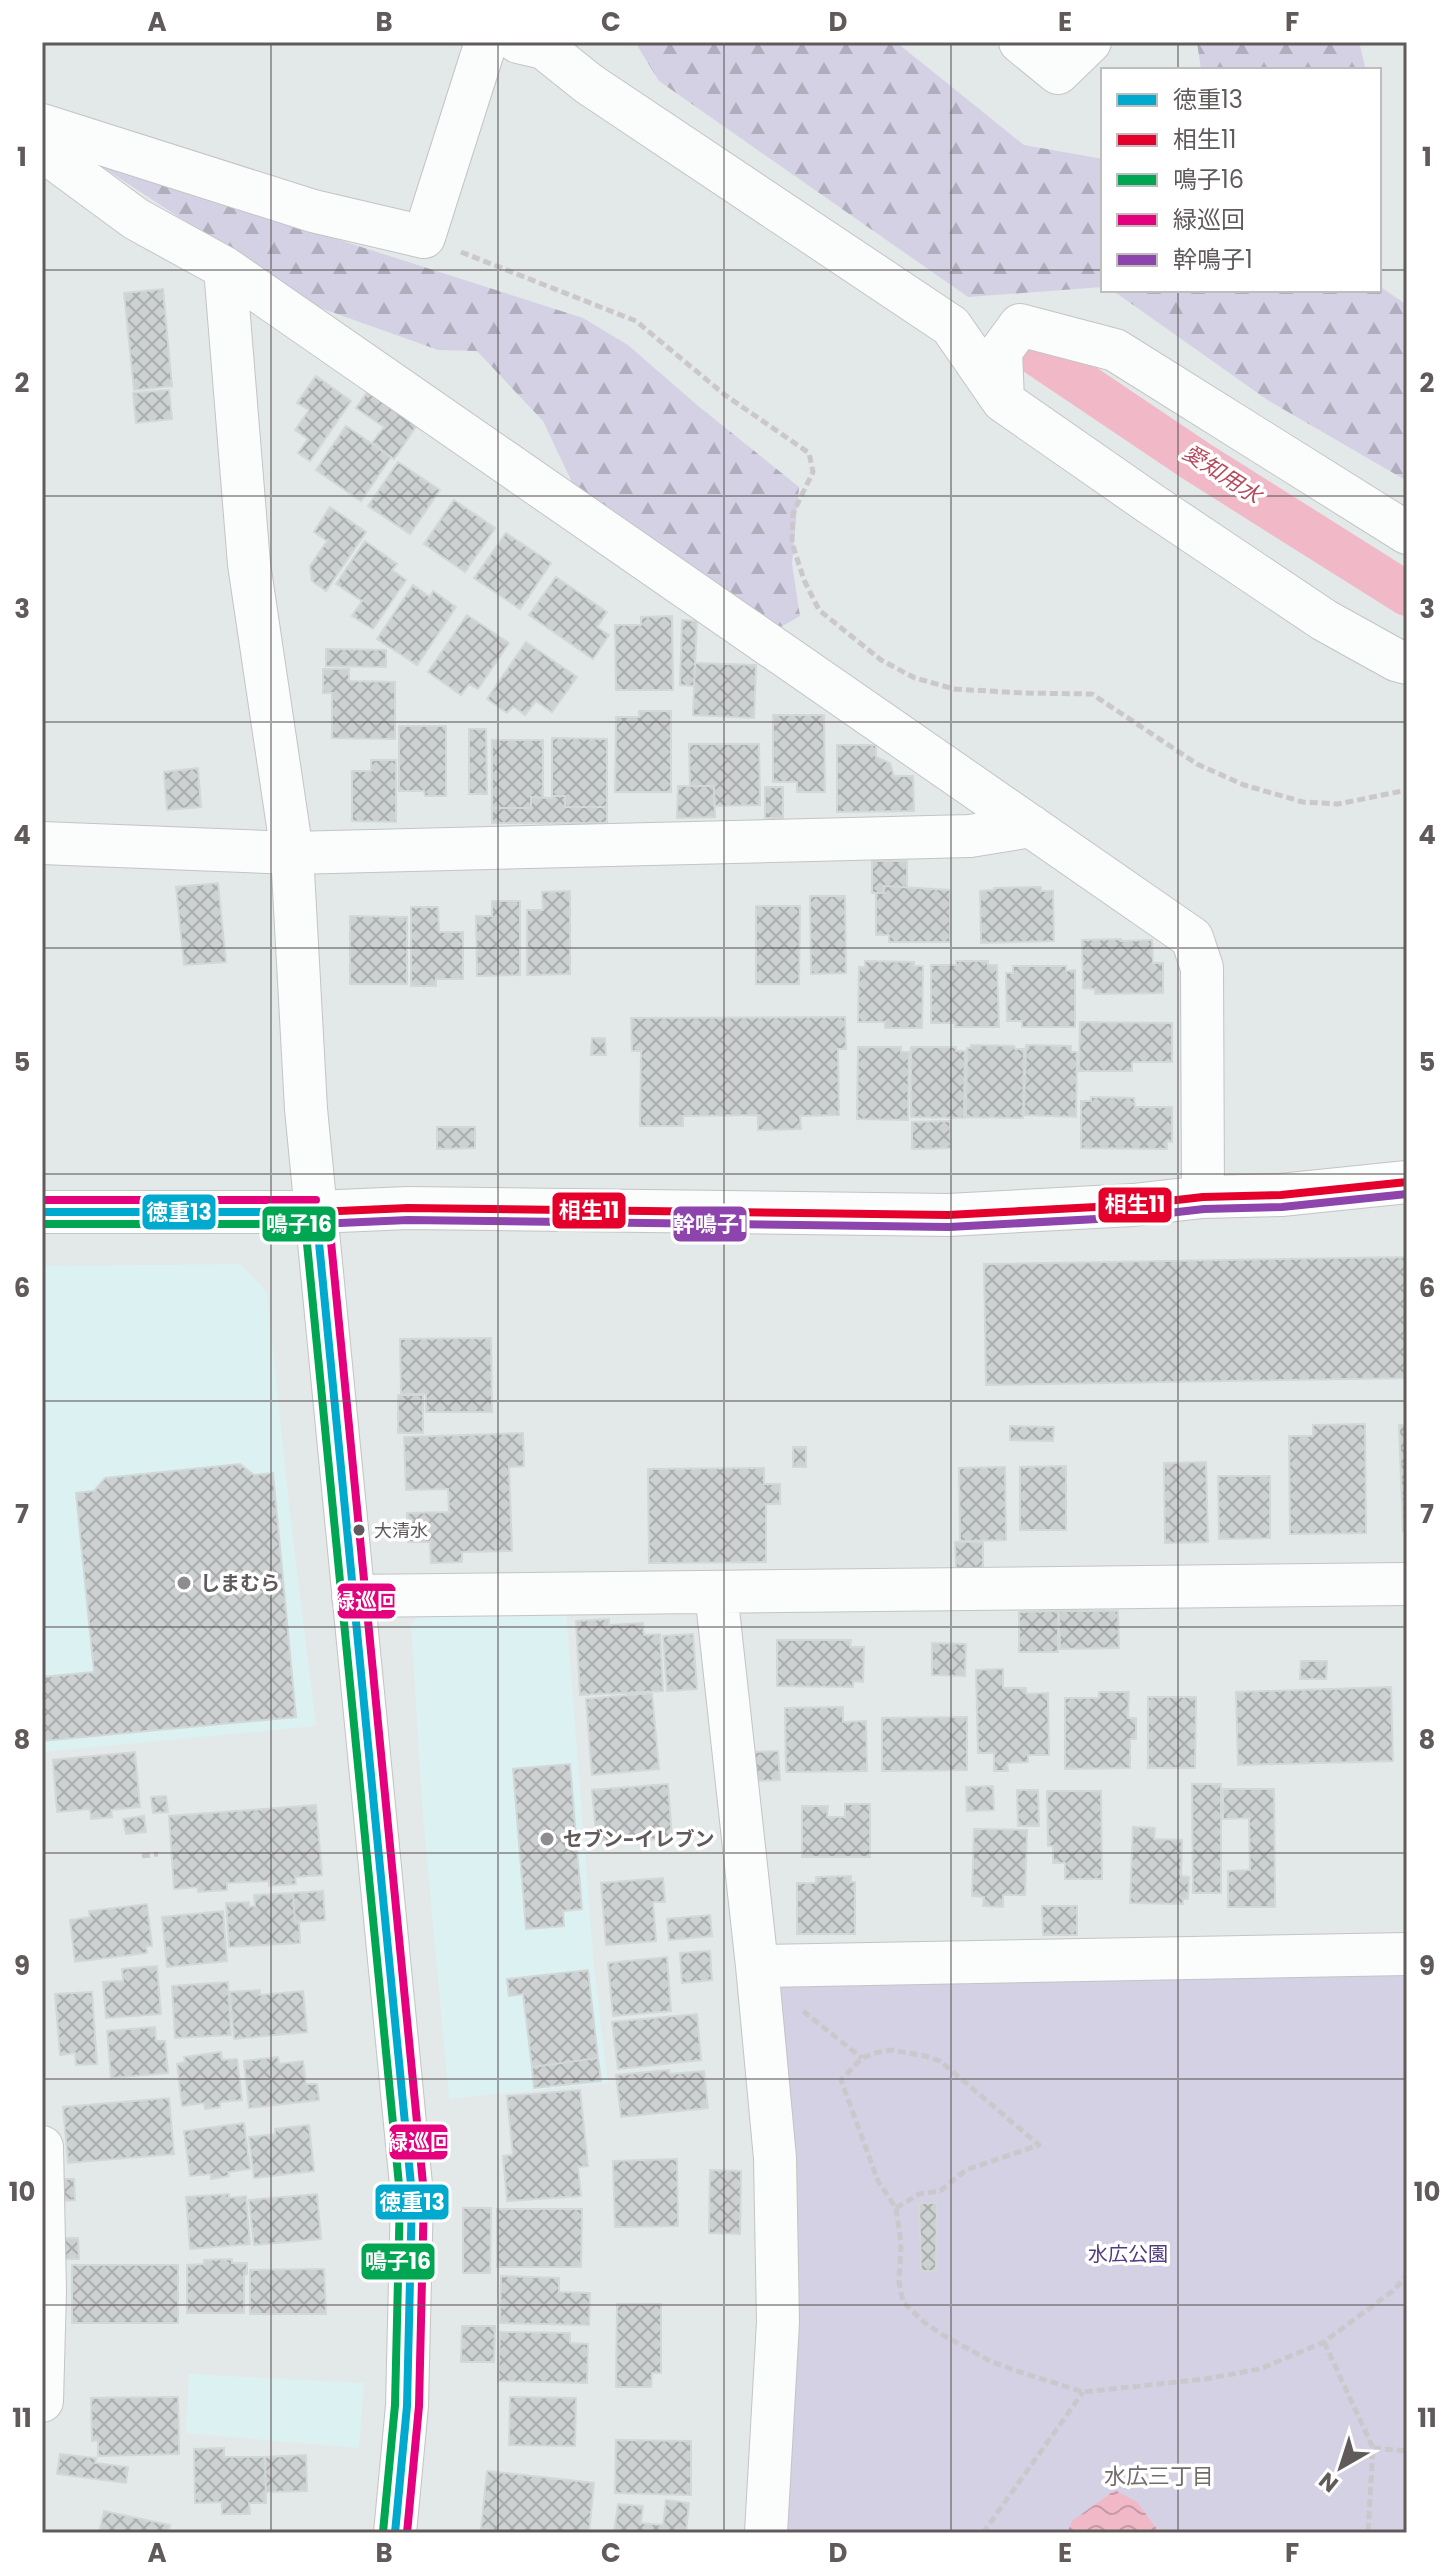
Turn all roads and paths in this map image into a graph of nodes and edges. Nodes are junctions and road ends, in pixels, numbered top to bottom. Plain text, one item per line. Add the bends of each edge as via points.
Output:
1 (486, 42) edge
2 (518, 42) edge
3 (1020, 42) edge
4 (1090, 42) edge
5 (42, 125) edge
6 (42, 153) edge
7 (424, 237) junction
8 (225, 268) junction
9 (1003, 401) junction
10 (1407, 533) edge
11 (1407, 663) edge
12 (1407, 790) edge
13 (1031, 826) junction
14 (42, 843) edge
15 (292, 853) junction
16 (1407, 1182) edge
17 (1203, 1197) junction
18 (42, 1212) edge
19 (316, 1212) junction
20 (1407, 1584) edge
21 (716, 1592) junction
22 (353, 1596) junction
23 (158, 1854) dead end
24 (142, 1856) dead end
25 (1407, 1954) edge
26 (757, 1966) junction
27 (798, 2006) dead end
28 (862, 2058) junction
29 (42, 2147) edge
30 (896, 2208) junction
31 (1407, 2275) edge
32 (1324, 2342) junction
33 (1083, 2392) junction
34 (42, 2401) edge
35 (1373, 2448) junction
36 (1407, 2451) edge
37 (395, 2533) edge
38 (766, 2533) edge
39 (983, 2533) edge
40 (1368, 2533) edge

1 - 7 street
2 - 9 street via 544,48 589,84 951,326
3 - 4 street via 1058,73
5 - 7 street via 313,211
6 - 8 street via 136,219
7 - 12 path via 636,321 725,395 809,453 813,472 793,513 792,543 804,580 819,610 881,660 915,678 954,689 1092,694 1197,764 1303,802 1338,804
8 - 13 street
8 - 15 street via 249,564
9 - 10 street via 1001,351 1020,325 1115,350
9 - 11 street via 1324,620
13 - 15 street via 970,836
13 - 17 street via 1192,938 1202,968
14 - 15 street
15 - 19 street
16 - 17 street
17 - 19 street via 948,1215 408,1208
18 - 19 street
19 - 22 street
20 - 21 street
21 - 22 street
21 - 26 street
22 - 37 street via 412,2195 407,2406
23 - 24 path
25 - 26 street
26 - 38 street via 775,2158 778,2322
27 - 28 path
28 - 30 path via 841,2080 878,2181
28 - 30 path via 891,2050 940,2061 1039,2145 966,2170 940,2191 919,2194
29 - 34 street
30 - 33 path via 903,2302 941,2334 990,2361
31 - 32 path
32 - 33 path via 1260,2369
32 - 35 path
33 - 39 path
35 - 36 path
35 - 40 path

